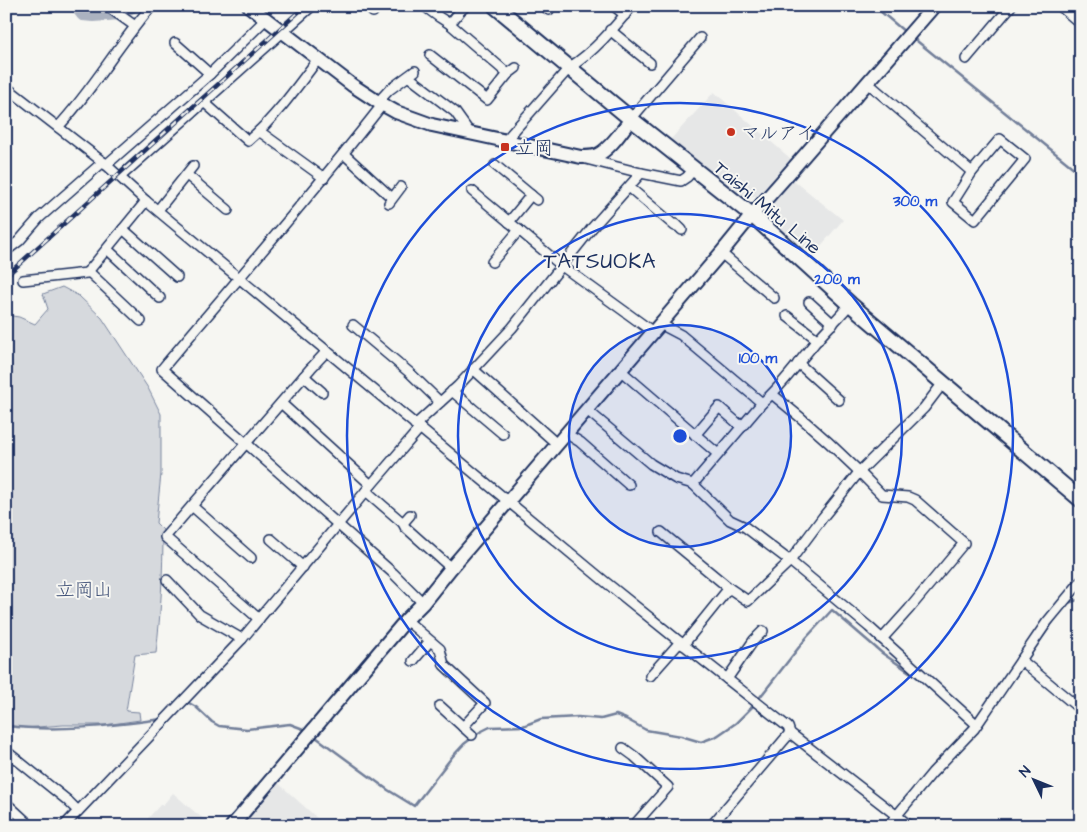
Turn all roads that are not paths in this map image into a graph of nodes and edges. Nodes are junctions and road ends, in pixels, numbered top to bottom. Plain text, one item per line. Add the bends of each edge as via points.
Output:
1 (107, 6) edge
2 (152, 6) edge
3 (249, 6) edge
4 (312, 6) edge
5 (424, 6) edge
6 (466, 6) edge
7 (495, 6) edge
8 (614, 6) edge
9 (632, 6) edge
10 (934, 6) edge
11 (1011, 6) edge
12 (1060, 6) edge
13 (625, 15) junction
14 (266, 19) junction
15 (450, 24) junction
16 (1081, 24) edge
17 (135, 26) junction
18 (610, 30) junction
19 (283, 32) junction
20 (700, 38) dead end
21 (175, 43) dead end
22 (430, 55) dead end
23 (318, 59) junction
24 (966, 59) dead end
25 (650, 63) dead end
26 (570, 67) junction
27 (210, 74) junction
28 (868, 82) junction
29 (6, 86) edge
30 (205, 103) junction
31 (380, 103) junction
32 (631, 119) junction
33 (58, 127) junction
34 (259, 131) junction
35 (470, 133) junction
36 (505, 141) junction
37 (344, 154) junction
38 (581, 157) junction
39 (105, 163) junction
40 (194, 166) dead end
41 (495, 166) dead end
42 (694, 169) junction
43 (972, 172) junction
44 (641, 173) junction
45 (186, 175) junction
46 (120, 177) junction
47 (324, 178) junction
48 (402, 187) dead end
49 (629, 187) junction
50 (472, 192) dead end
51 (146, 201) junction
52 (158, 210) junction
53 (228, 210) dead end
54 (752, 215) junction
55 (509, 222) junction
56 (123, 228) junction
57 (519, 230) junction
58 (682, 230) dead end
59 (107, 249) junction
60 (6, 251) edge
61 (721, 254) junction
62 (492, 262) dead end
63 (562, 266) junction
64 (88, 271) junction
65 (177, 277) dead end
66 (238, 278) junction
67 (23, 280) dead end
68 (155, 297) dead end
69 (774, 298) dead end
70 (809, 302) dead end
71 (850, 304) junction
72 (787, 316) dead end
73 (141, 321) dead end
74 (833, 324) junction
75 (353, 325) dead end
76 (657, 328) junction
77 (818, 340) junction
78 (327, 351) junction
79 (798, 363) junction
80 (473, 370) junction
81 (620, 370) junction
82 (304, 376) junction
83 (943, 383) junction
84 (452, 391) junction
85 (322, 392) dead end
86 (772, 394) junction
87 (839, 400) dead end
88 (440, 402) junction
89 (281, 403) junction
90 (762, 403) junction
91 (587, 410) junction
92 (418, 427) junction
93 (742, 427) junction
94 (503, 434) dead end
95 (567, 434) junction
96 (695, 435) junction
97 (246, 444) junction
98 (558, 445) junction
99 (718, 454) junction
100 (860, 471) junction
101 (693, 484) junction
102 (629, 485) dead end
103 (368, 488) junction
104 (1081, 500) edge
105 (509, 502) junction
106 (192, 506) junction
107 (410, 514) dead end
108 (403, 523) junction
109 (338, 524) junction
110 (661, 532) dead end
111 (271, 539) dead end
112 (250, 558) dead end
113 (790, 562) junction
114 (303, 567) junction
115 (451, 568) junction
116 (167, 580) dead end
117 (1081, 580) edge
118 (729, 588) junction
119 (423, 603) junction
120 (259, 619) junction
121 (406, 620) junction
122 (763, 631) dead end
123 (242, 639) junction
124 (882, 639) junction
125 (430, 641) junction
126 (682, 644) junction
127 (1021, 660) junction
128 (413, 661) dead end
129 (650, 676) dead end
130 (727, 679) junction
131 (440, 706) dead end
132 (1081, 710) edge
133 (976, 724) junction
134 (463, 727) junction
135 (790, 733) junction
136 (472, 735) dead end
137 (623, 748) dead end
138 (6, 751) edge
139 (6, 803) edge
140 (78, 811) junction
141 (896, 815) junction
142 (31, 826) edge
143 (64, 826) edge
144 (232, 826) edge
145 (640, 826) edge
146 (711, 826) edge
147 (888, 826) edge
148 (910, 826) edge

1 - 17 street
2 - 17 street
3 - 14 street
4 - 19 street
5 - 15 street
6 - 15 street
7 - 26 main road, Taishi Mitu Line
8 - 13 street
9 - 13 street
10 - 28 street
11 - 24 street
12 - 16 street
13 - 18 street
14 - 19 street
14 - 27 street
15 - 22 street via 512,71 487,100
17 - 33 street via 75,109
18 - 25 street
18 - 26 street
19 - 23 street
19 - 30 street
20 - 32 street
21 - 27 street
23 - 31 street
23 - 34 street
26 - 32 main road, Taishi Mitu Line
26 - 36 street
27 - 39 street
28 - 43 street
28 - 54 street
29 - 33 street
30 - 34 street via 248,141
30 - 46 street
31 - 35 street via 432,125
31 - 35 street via 389,90 412,74 455,112
31 - 37 street
32 - 38 street via 605,150
32 - 42 main road, Taishi Mitu Line
33 - 39 street
34 - 47 street
35 - 36 street
36 - 38 street
37 - 47 street
37 - 48 street via 391,201
38 - 44 street
39 - 46 street
39 - 60 street via 39,218
40 - 45 street
41 - 55 street via 534,198
42 - 44 street via 681,181
42 - 54 main road, Taishi Mitu Line
43 - 43 street via 953,202 975,220 1026,159 1000,139
44 - 49 street
45 - 52 street
45 - 53 street
46 - 51 street
47 - 66 street
49 - 58 street via 657,215
49 - 63 street
50 - 55 street
51 - 52 street
51 - 56 street
52 - 66 street
54 - 61 street
54 - 71 main road, Taishi Mitu Line
55 - 57 street
56 - 59 street
56 - 65 street via 149,257
57 - 62 street
57 - 63 street
59 - 64 street
59 - 68 street
61 - 69 street
61 - 76 street
63 - 76 street
63 - 80 street
64 - 67 street
64 - 73 street via 113,299
66 - 78 street
66 - 97 street via 162,369
70 - 74 street
71 - 74 street
71 - 83 main road, Taishi Mitu Line
72 - 77 street
74 - 77 street
75 - 88 street via 397,358 417,385
76 - 81 street
76 - 90 street via 681,335
77 - 79 street
78 - 82 street
78 - 92 street
79 - 86 street
79 - 87 street
80 - 84 street
80 - 98 street
81 - 91 street
81 - 96 street
82 - 85 street
82 - 89 street
83 - 100 street via 924,408
83 - 104 main road, Taishi Mitu Line
84 - 88 street
84 - 94 street via 491,420
86 - 90 street
86 - 100 street
88 - 92 street
89 - 97 street
89 - 103 street
90 - 93 street
91 - 95 street
91 - 101 street via 651,464 676,479
92 - 103 street
92 - 105 street
93 - 96 street via 719,407
93 - 99 street
95 - 98 street
95 - 102 street
96 - 99 street
97 - 106 street
97 - 109 street
98 - 105 street
99 - 101 street
100 - 113 street
100 - 124 street via 882,495 914,500 964,543
101 - 113 street via 730,520
103 - 108 street
103 - 109 street
105 - 115 street
105 - 126 street
106 - 112 street
106 - 120 street via 165,537
107 - 108 street
108 - 115 street
109 - 114 street
109 - 119 street
110 - 118 street
111 - 114 street
113 - 118 street via 748,601
113 - 124 street
114 - 120 street
115 - 119 street
116 - 123 street via 200,615
117 - 127 street via 1046,622
118 - 126 street
119 - 121 street
120 - 123 street
121 - 125 street
121 - 144 street
122 - 130 street
123 - 140 street
124 - 133 street
125 - 128 street
125 - 134 street via 440,649 444,665 485,703
126 - 129 street
126 - 130 street
127 - 132 street
127 - 133 street
130 - 135 street via 788,727
131 - 134 street
133 - 141 street
134 - 136 street
135 - 141 street
135 - 146 street
137 - 145 street via 668,787 636,823
138 - 140 street
139 - 142 street
140 - 143 street
141 - 147 street
141 - 148 street

